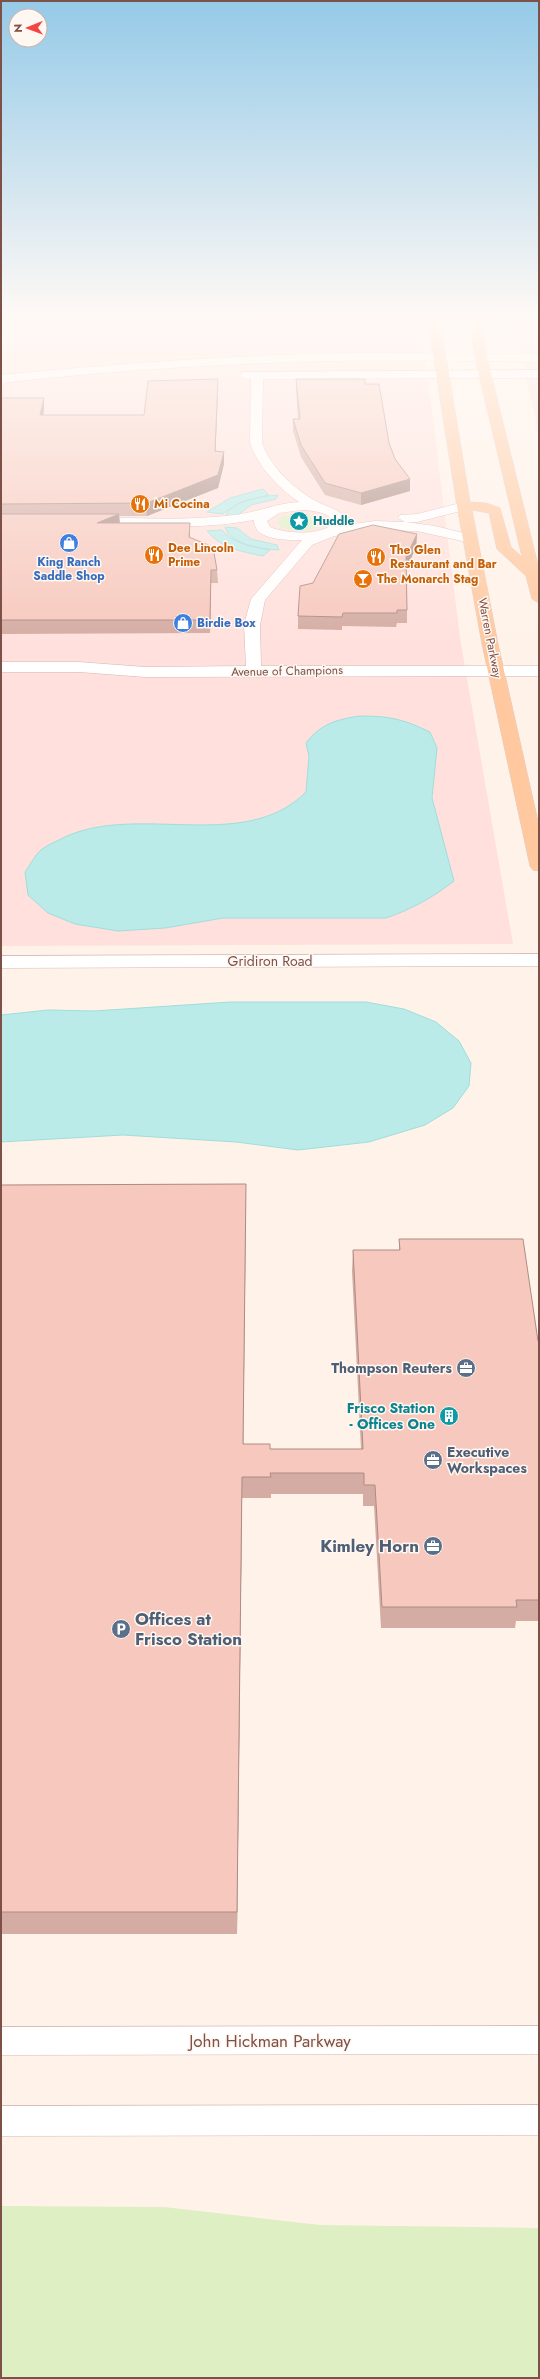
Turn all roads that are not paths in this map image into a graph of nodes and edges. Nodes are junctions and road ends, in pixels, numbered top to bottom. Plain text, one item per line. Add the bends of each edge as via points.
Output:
1 (256, 425) edge
2 (452, 425) edge
3 (497, 425) edge
4 (291, 489) junction
5 (464, 506) junction
6 (324, 509) junction
7 (270, 511) junction
8 (75, 521) edge
9 (218, 521) junction
10 (380, 522) junction
11 (270, 532) junction
12 (327, 533) junction
13 (471, 539) junction
14 (293, 555) junction
15 (533, 574) junction
16 (539, 599) edge
17 (539, 657) edge
18 (495, 663) junction
19 (253, 665) junction
20 (1, 667) edge
21 (539, 670) edge
22 (539, 866) edge
23 (539, 960) edge
24 (1, 962) edge
25 (539, 2040) edge
26 (1, 2042) edge
27 (539, 2120) edge
28 (1, 2121) edge

1 - 4 street via 258,452
2 - 5 main road, Warren Parkway
3 - 15 main road
4 - 6 street via 306,501
4 - 7 street via 284,502
5 - 10 street via 418,518
5 - 13 main road, Warren Parkway
5 - 15 main road via 486,507 495,511 504,549
6 - 7 street via 300,506
6 - 10 street
6 - 12 street via 337,515 341,521 339,526
7 - 9 street
7 - 11 street via 262,516 260,521 262,527
8 - 9 street
9 - 11 street
10 - 12 street
10 - 13 street via 428,528
11 - 12 street via 301,537
11 - 14 street via 286,542
12 - 14 street via 308,542
13 - 18 main road, Warren Parkway
14 - 19 street via 258,599 252,625
15 - 16 main road
17 - 18 street
18 - 19 street, Avenue of Champions via 294,670
18 - 21 street
18 - 22 main road, Warren Parkway
19 - 20 street, Avenue of Champions via 145,672 79,667
23 - 24 street, Gridiron Road
25 - 26 street, John Hickman Parkway
27 - 28 street

